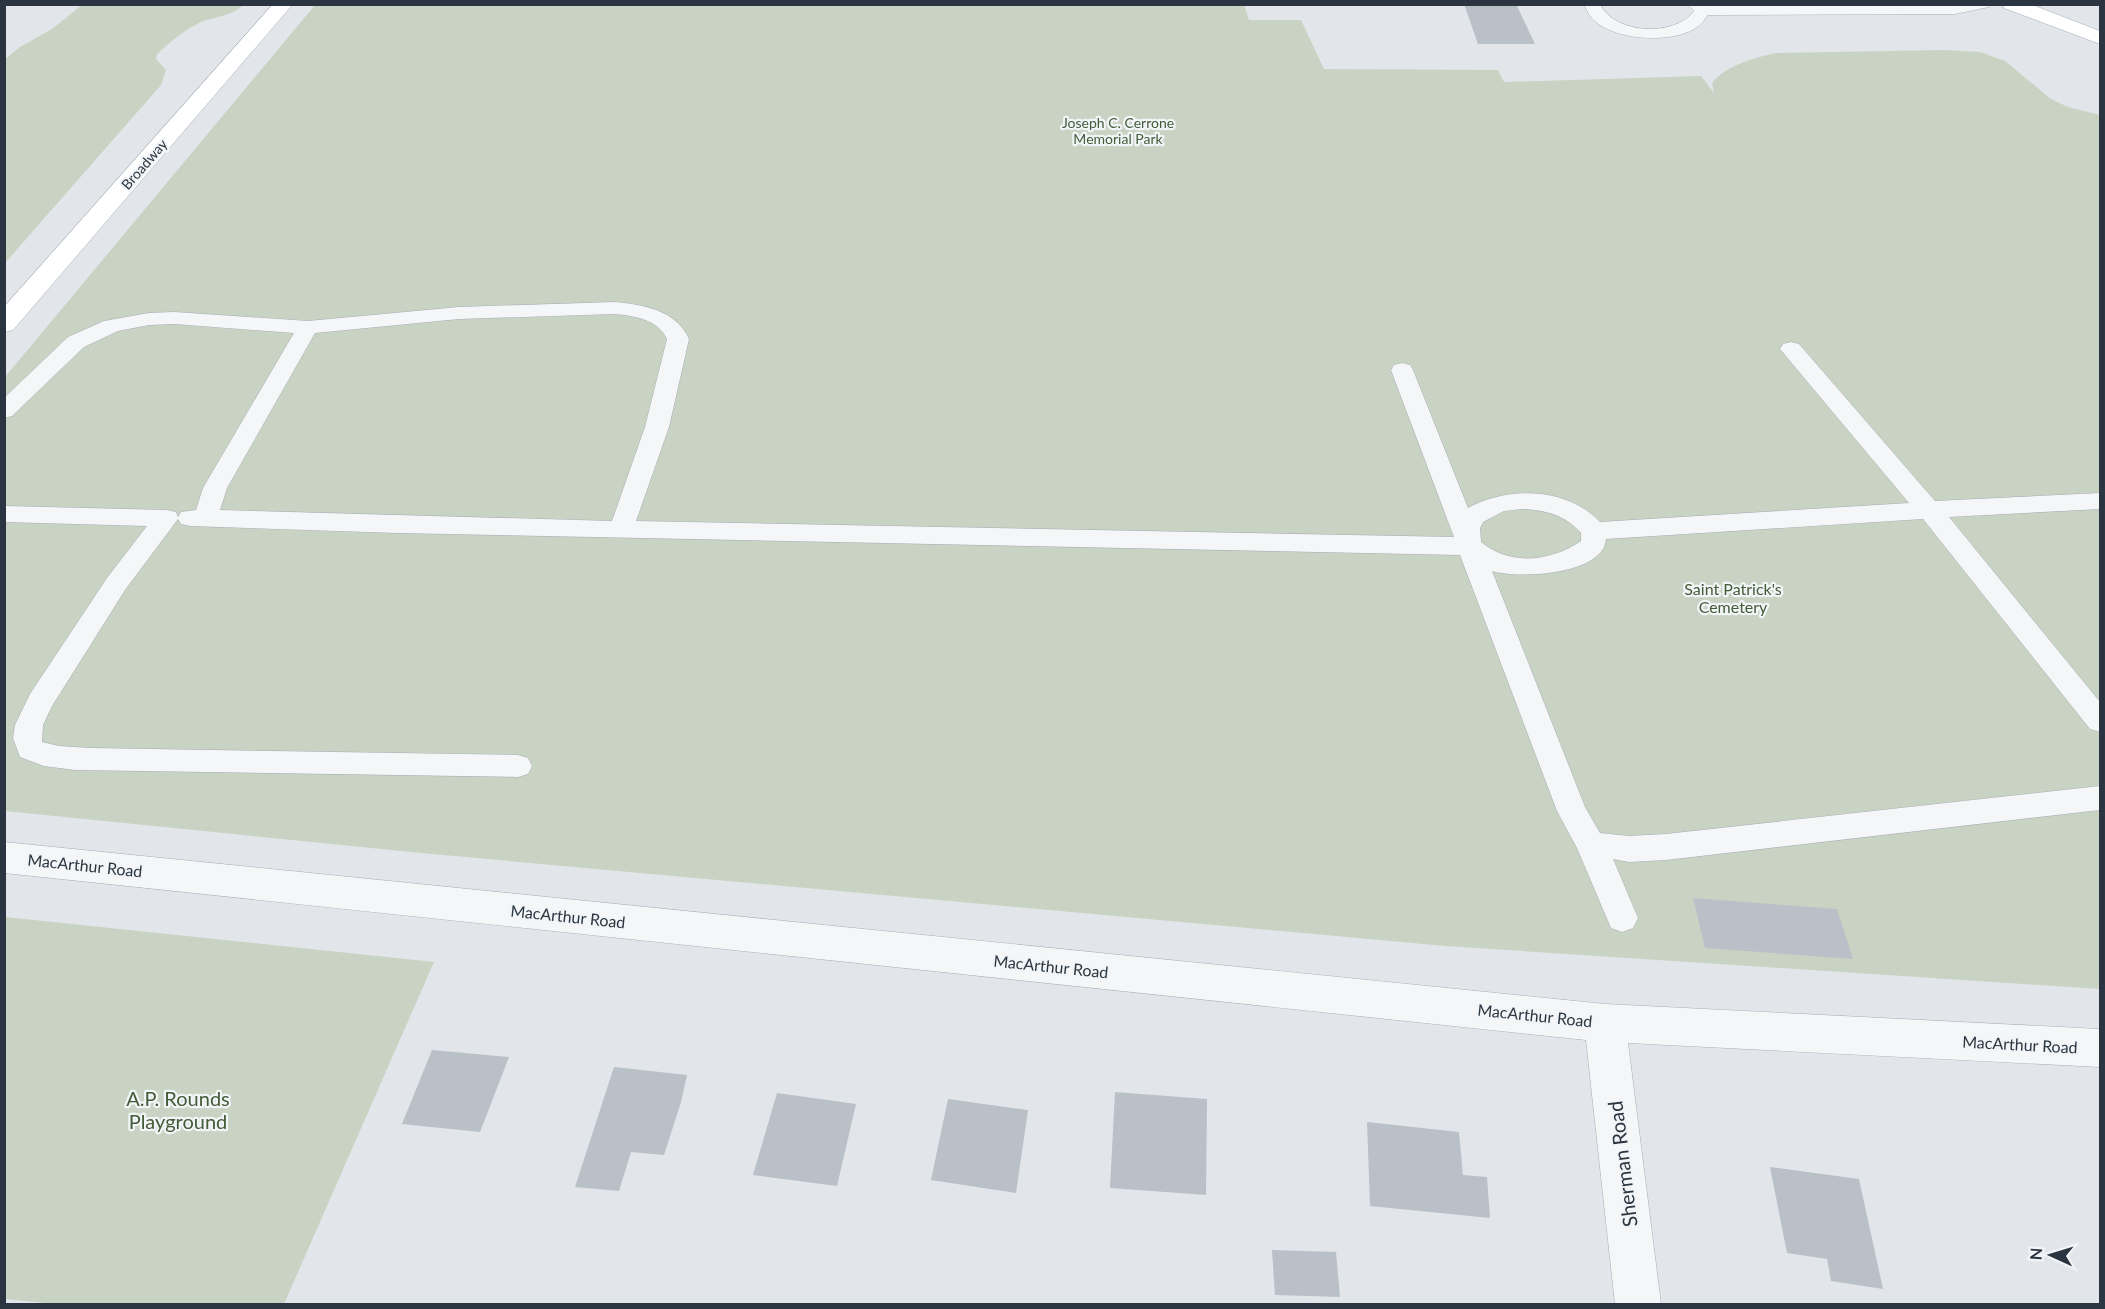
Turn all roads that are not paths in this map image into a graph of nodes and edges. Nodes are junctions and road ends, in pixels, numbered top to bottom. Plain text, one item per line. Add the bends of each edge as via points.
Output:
1 (284, 4) edge
2 (1592, 4) edge
3 (1983, 4) edge
4 (2012, 4) edge
5 (1699, 7) edge
6 (2100, 38) edge
7 (4, 324) edge
8 (308, 327) junction
9 (1791, 349) dead end
10 (1402, 370) dead end
11 (4, 411) edge
12 (2100, 501) edge
13 (1929, 510) junction
14 (4, 514) edge
15 (167, 518) junction
16 (205, 518) junction
17 (622, 527) junction
18 (1594, 531) junction
19 (1469, 546) junction
20 (2100, 721) edge
21 (518, 766) dead end
22 (2100, 798) edge
23 (1591, 844) junction
24 (4, 857) edge
25 (1622, 918) dead end
26 (1605, 1023) junction
27 (2100, 1048) edge
28 (1638, 1305) edge

1 - 7 main road, Broadway
2 - 5 lane via 1601,19 1616,27 1649,33 1671,33 1689,27 1700,18
3 - 5 lane via 1955,9
4 - 6 main road
8 - 11 lane via 174,318 112,326 76,342
8 - 16 lane via 215,488
8 - 17 lane via 511,311 615,308 660,318 678,339 657,427
9 - 13 lane
10 - 19 lane
12 - 13 lane
13 - 18 lane
13 - 20 lane
14 - 15 lane
15 - 16 lane
15 - 21 lane via 116,584 40,702 29,725 30,749 46,757 90,759
16 - 17 lane
17 - 19 lane
18 - 19 lane via 1593,544 1580,555 1550,565 1518,567 1493,563
18 - 19 lane via 1580,517 1558,507 1511,502 1495,504 1473,516 1467,525
19 - 23 lane via 1572,812
22 - 23 lane via 1666,847 1629,849
23 - 25 lane
24 - 26 street, MacArthur Road
26 - 27 street, MacArthur Road
26 - 28 street, Sherman Road

